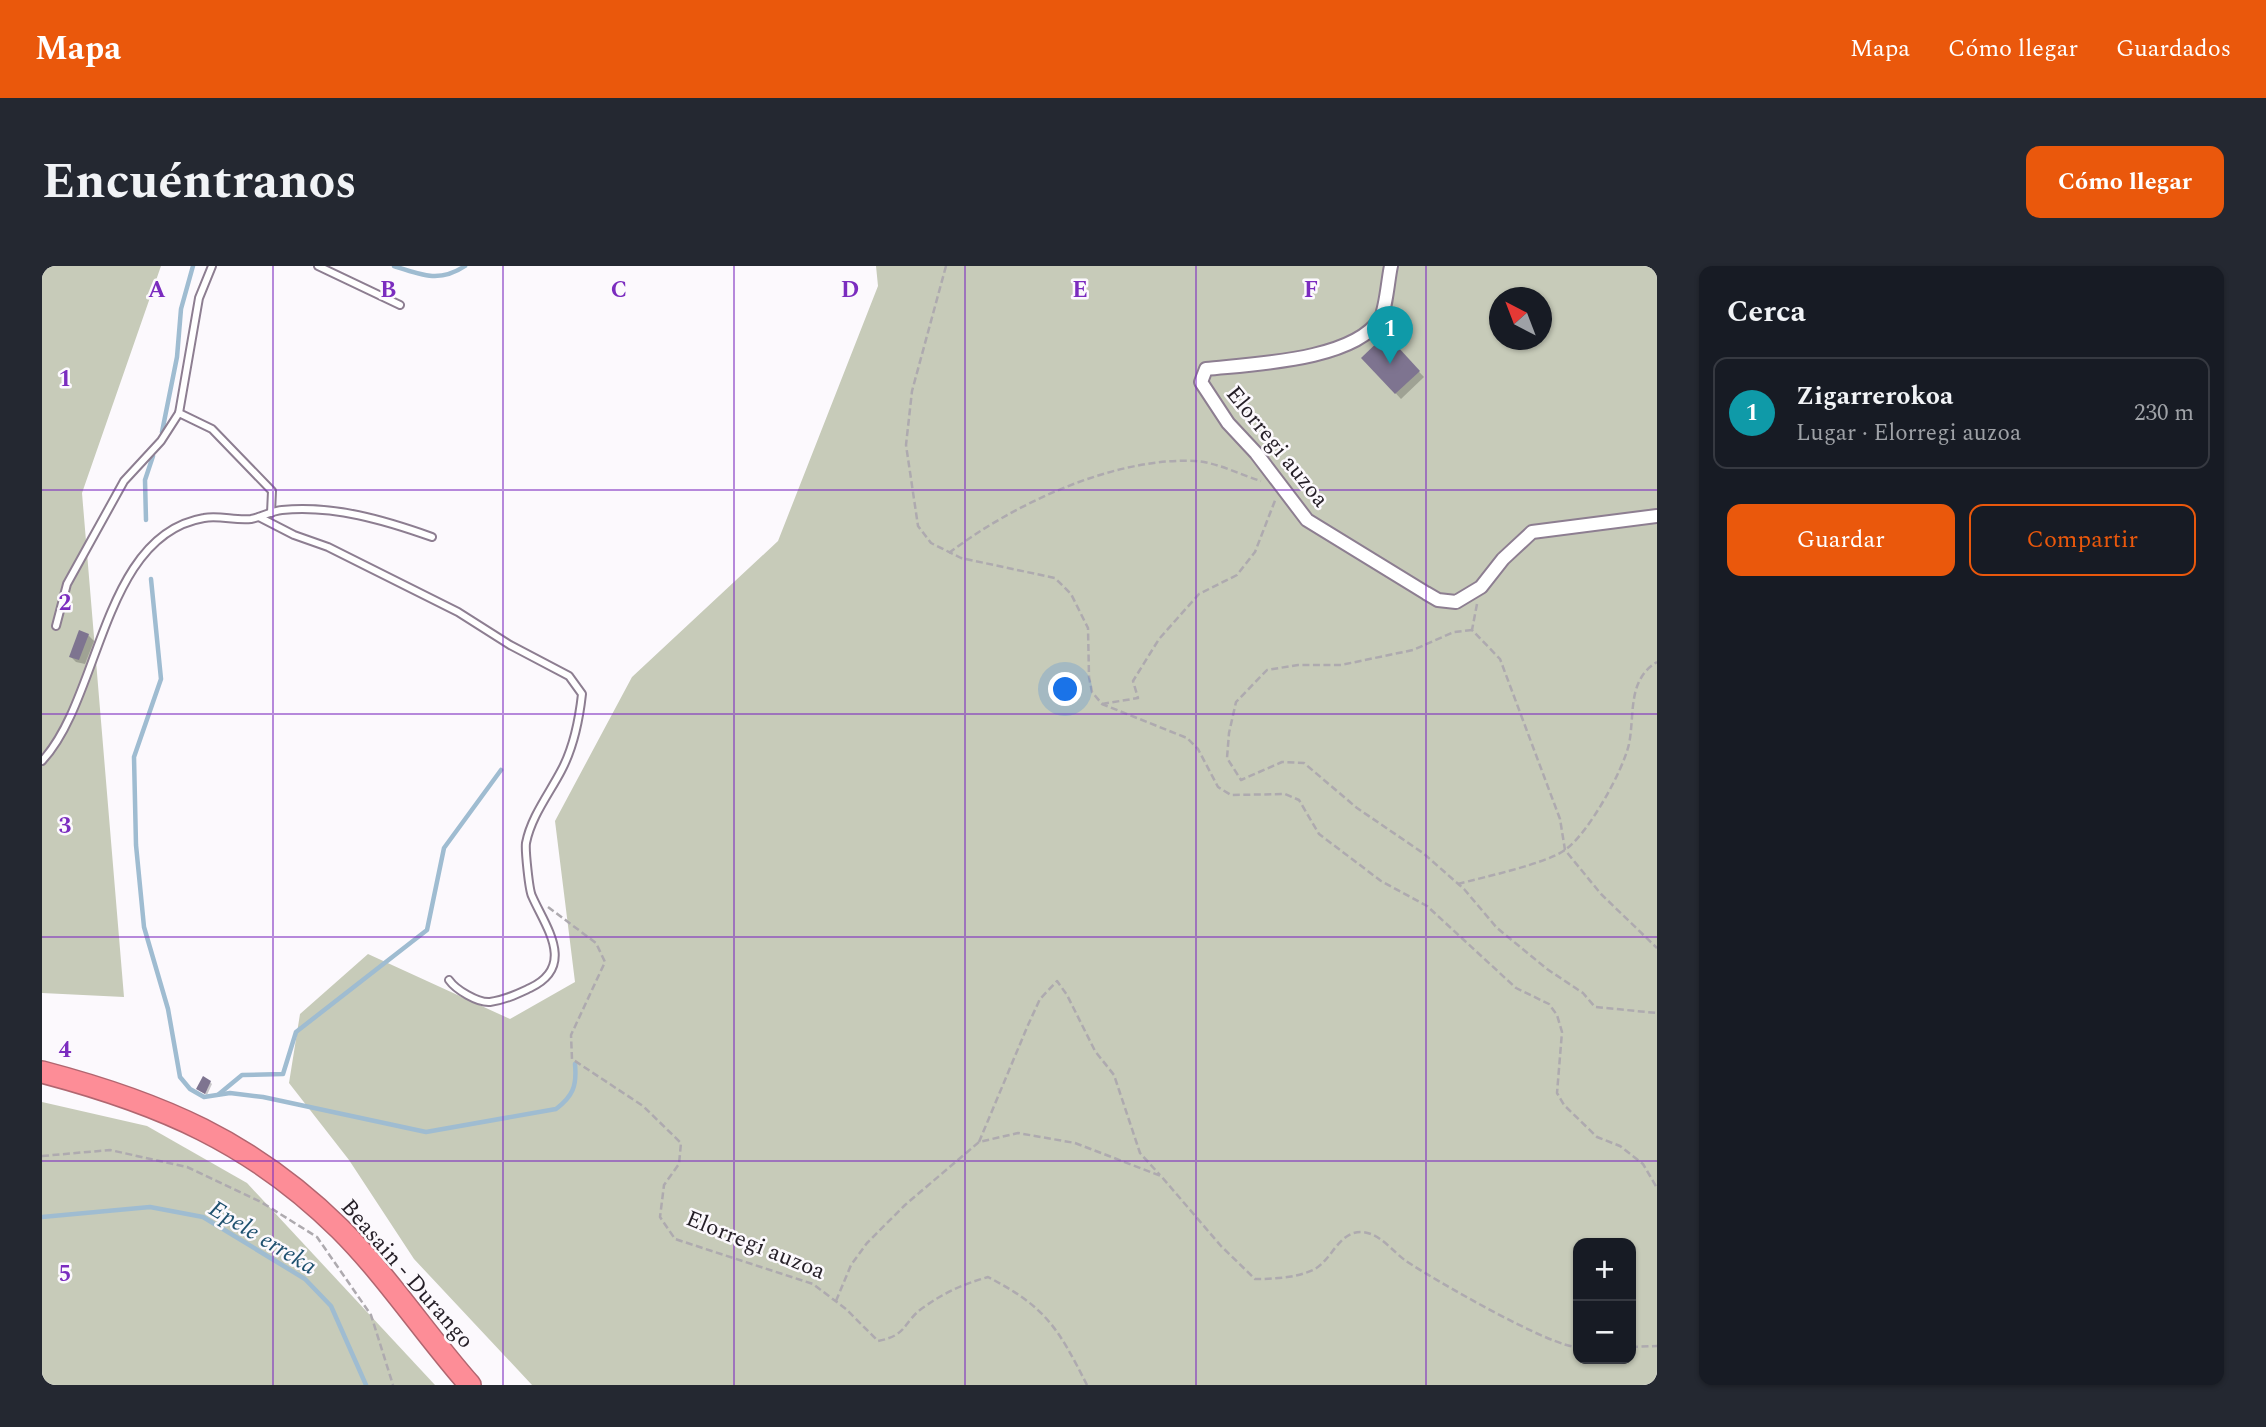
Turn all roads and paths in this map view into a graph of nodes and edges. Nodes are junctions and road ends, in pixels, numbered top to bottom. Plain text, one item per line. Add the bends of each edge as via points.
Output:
1 (212, 266) edge
2 (318, 266) edge
3 (946, 266) edge
4 (1391, 266) edge
5 (400, 305) dead end
6 (179, 413) junction
7 (1283, 488) junction
8 (271, 513) junction
9 (259, 516) junction
10 (1657, 516) edge
11 (432, 537) dead end
12 (949, 552) junction
13 (1481, 587) junction
14 (56, 626) dead end
15 (1472, 630) junction
16 (1657, 662) edge
17 (1102, 705) junction
18 (42, 761) edge
19 (1564, 850) junction
20 (1458, 884) junction
21 (535, 902) junction
22 (1657, 948) edge
23 (449, 980) dead end
24 (1657, 1013) edge
25 (42, 1073) edge
26 (979, 1142) junction
27 (42, 1157) edge
28 (1161, 1176) junction
29 (1657, 1188) edge
30 (835, 1301) junction
31 (1657, 1346) edge
32 (1636, 1347) edge
33 (1573, 1348) edge
34 (393, 1385) edge
35 (470, 1385) edge
36 (1087, 1385) edge

1 - 6 lane via 199,298
2 - 5 lane
3 - 12 path via 912,391 906,445 918,526 931,543
4 - 7 street, Elorregi auzoa via 1380,319 1353,341 1305,358 1206,369 1201,382 1228,423
6 - 8 lane via 212,429 272,491
6 - 14 lane via 173,427 124,481 67,584
7 - 12 path via 1197,461 1130,465 1049,496 991,524
7 - 13 street, Elorregi auzoa via 1307,520 1438,600 1455,602
7 - 17 path via 1249,560 1237,575 1199,594 1140,666 1132,681 1138,698
8 - 9 lane
8 - 11 lane via 302,510 375,517
9 - 18 lane via 203,518 174,529 147,550 111,614 67,723
9 - 21 lane via 457,612 569,677 582,694 578,729 525,845
10 - 13 street, Elorregi auzoa via 1532,532
12 - 17 path via 983,564 1055,578 1071,594 1088,628 1089,677 1092,692
13 - 15 path
15 - 19 path via 1500,659 1560,819
15 - 20 path via 1454,632 1413,650 1341,665 1267,670 1236,702 1228,733 1227,758 1241,780 1282,762 1304,763
16 - 19 path via 1638,681 1629,745 1617,774 1578,838
17 - 29 path via 1187,738 1218,787 1231,795 1285,794 1299,800 1319,834 1381,881 1427,906 1516,988 1549,1004 1562,1032 1557,1093 1564,1105 1597,1137 1620,1146 1643,1164
19 - 20 path
19 - 22 path
20 - 24 path via 1497,928 1595,1007
21 - 23 lane via 555,948 553,968 536,985 487,1002 455,988
21 - 30 path, Elorregi auzoa via 549,907 596,943 605,962 571,1035 572,1059 643,1106 681,1143 679,1164 664,1185 660,1217 675,1239 813,1284
25 - 35 highway, Beasain - Durango via 98,1086 165,1110 264,1166 340,1230
26 - 28 path via 1018,1133 1075,1143
26 - 28 path via 1040,999 1057,981 1114,1075 1140,1153
26 - 30 path via 867,1243
27 - 34 path via 110,1150 187,1167 261,1202 317,1237 371,1314
28 - 33 path via 1255,1279 1314,1270 1347,1236 1361,1232 1374,1235 1407,1262 1537,1334
30 - 36 path, Elorregi auzoa via 878,1341 897,1337 921,1308 959,1285 988,1277 1041,1310
31 - 32 path

